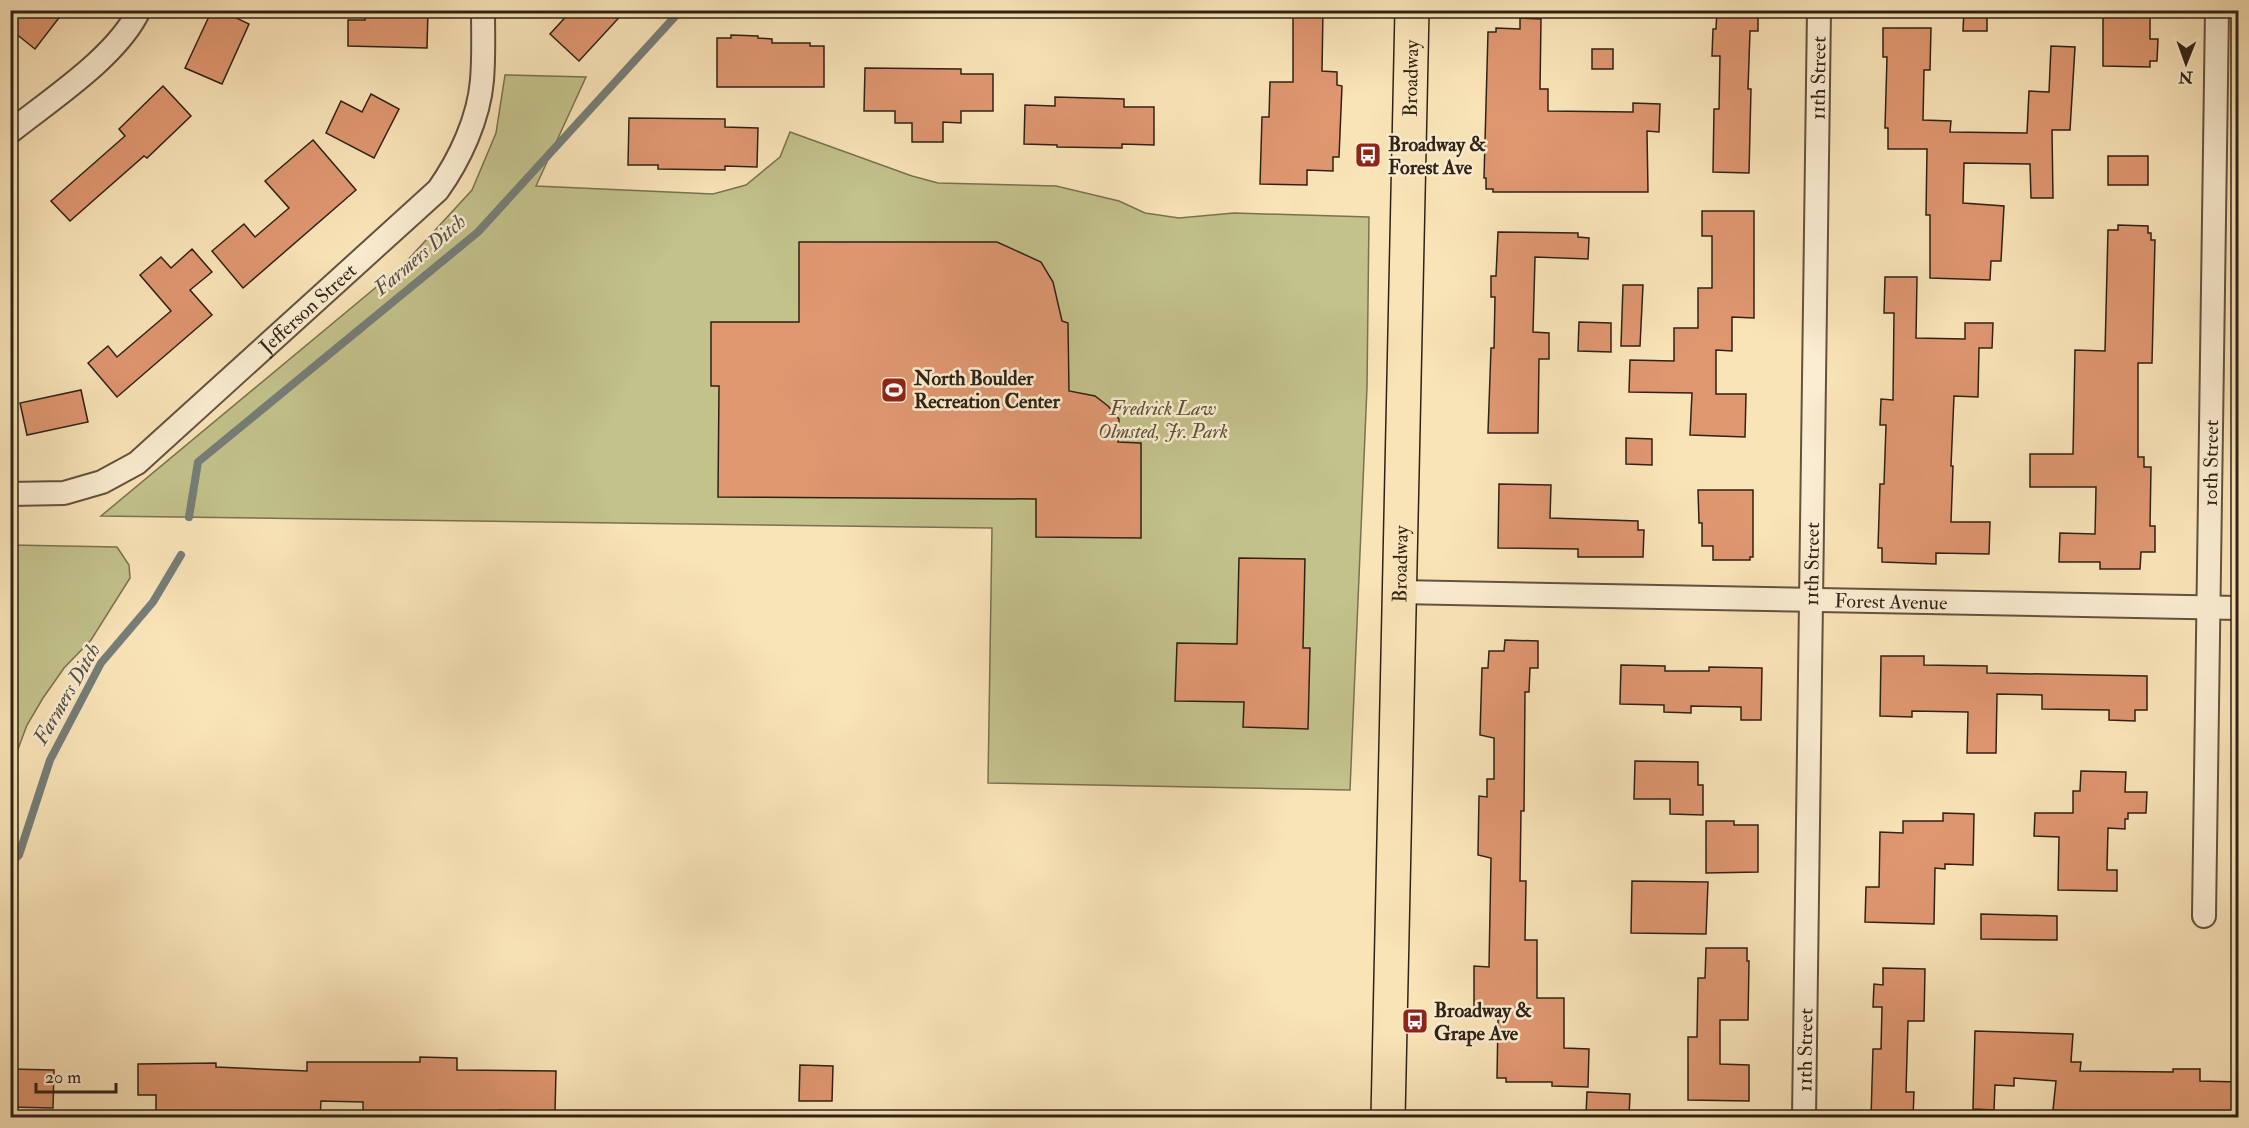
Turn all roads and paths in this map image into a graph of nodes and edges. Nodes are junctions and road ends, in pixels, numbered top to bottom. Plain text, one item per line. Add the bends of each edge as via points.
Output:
1 (138, 10) edge
2 (483, 10) edge
3 (1412, 10) edge
4 (1819, 10) edge
5 (2217, 10) edge
6 (10, 132) edge
7 (10, 494) edge
8 (1399, 592) junction
9 (1811, 602) junction
10 (2208, 608) junction
11 (2238, 608) edge
12 (2205, 916) dead end
13 (1388, 1118) edge
14 (1804, 1118) edge

1 - 6 street via 132,26 107,55
2 - 7 street, Jefferson Street via 482,82 472,126 438,190 137,463 102,482 64,493
3 - 8 main road, Broadway
4 - 9 street, 11th Street
5 - 10 street, 10th Street
8 - 9 street, Forest Avenue
8 - 13 main road, Broadway
9 - 10 street, Forest Avenue
9 - 14 street, 11th Street
10 - 11 street, Forest Avenue
10 - 12 street, 10th Street

